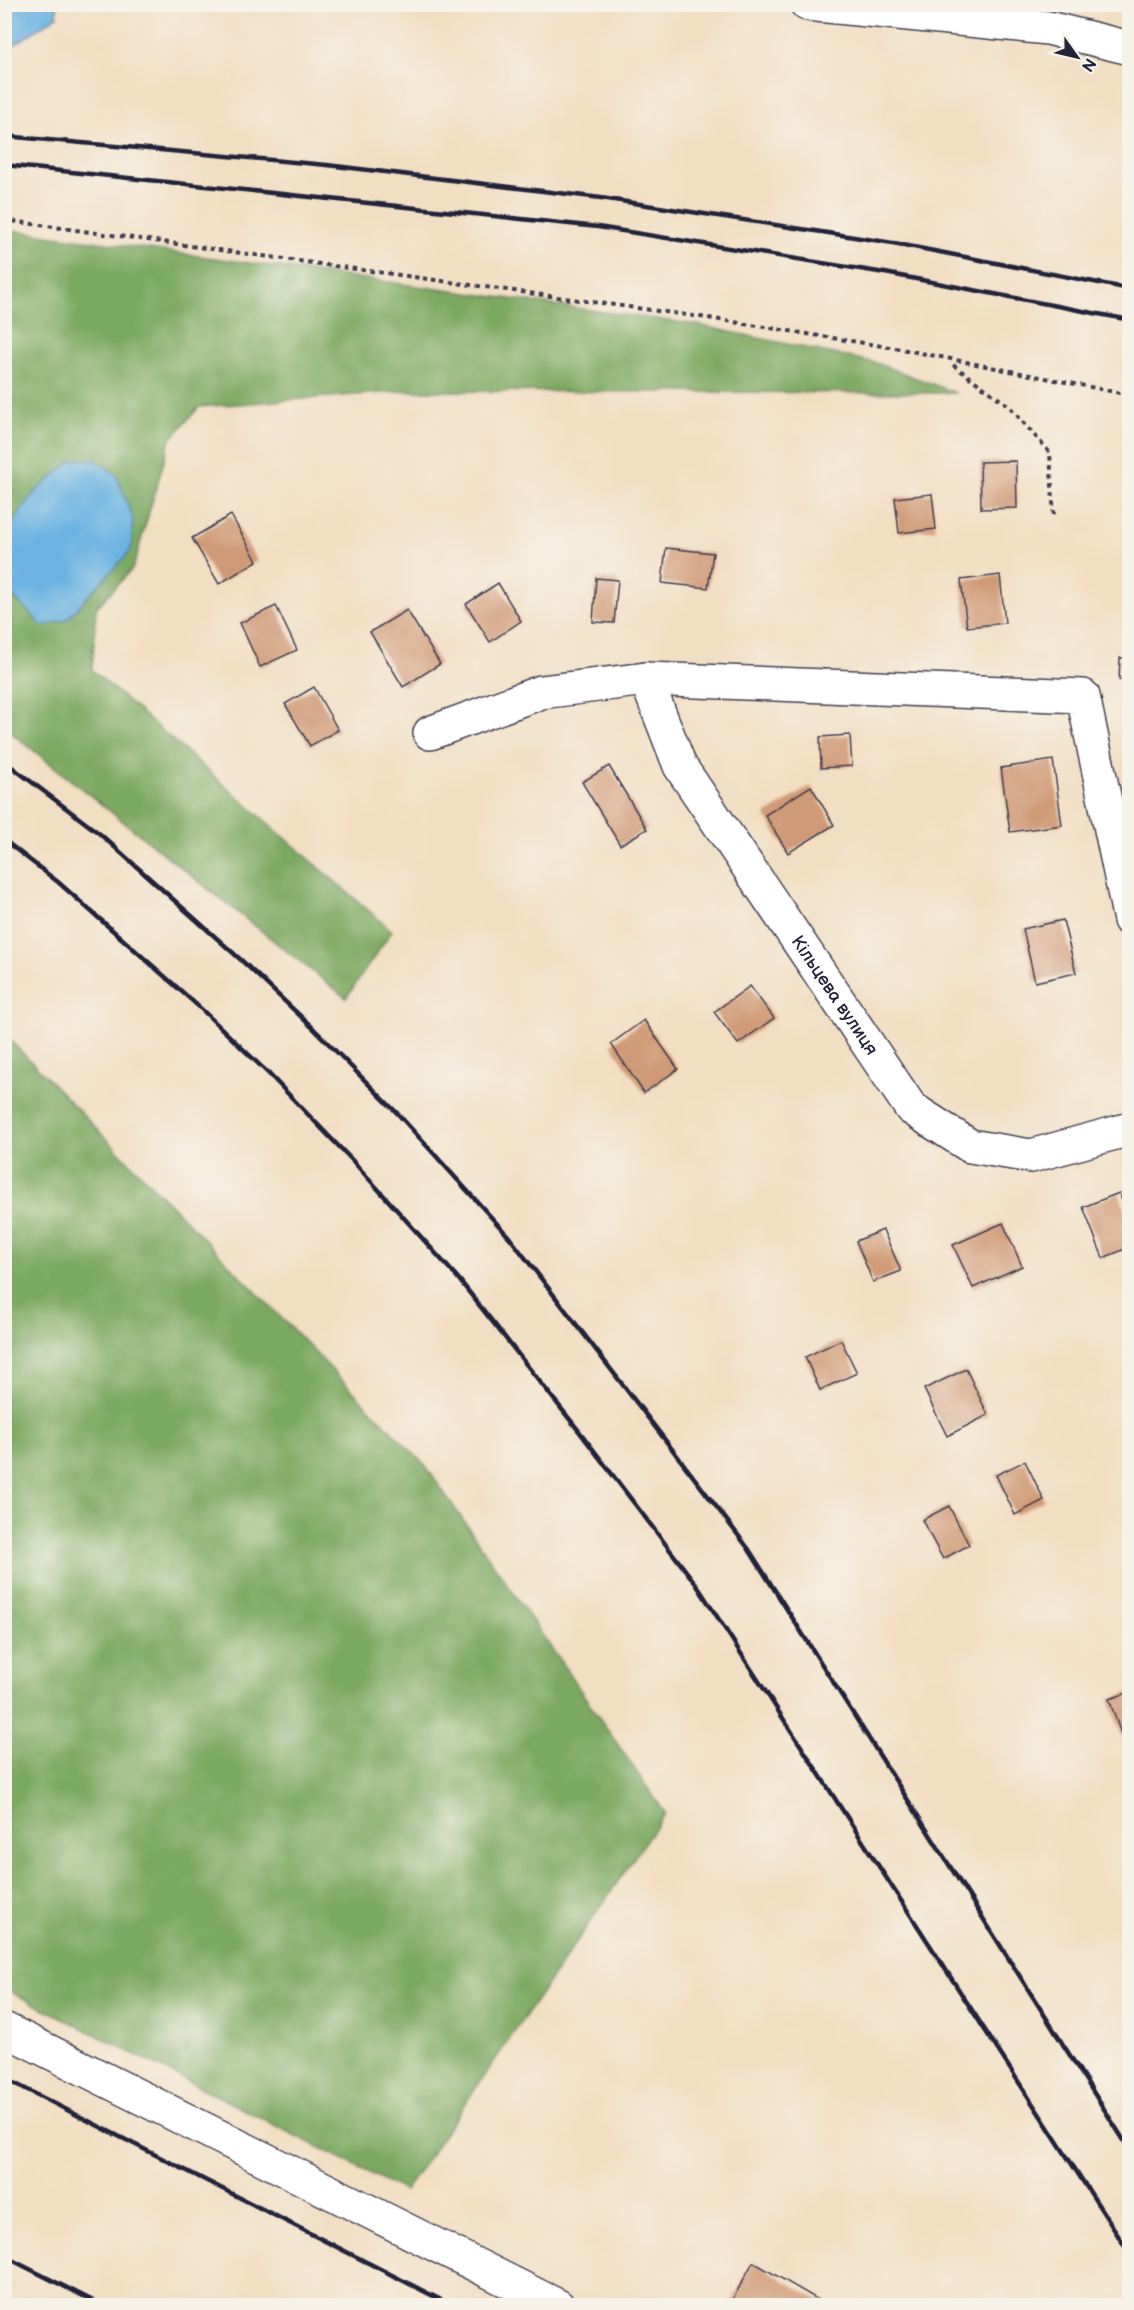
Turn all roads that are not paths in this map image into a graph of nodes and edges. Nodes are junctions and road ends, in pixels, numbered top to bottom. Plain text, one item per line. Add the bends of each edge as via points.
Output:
1 (807, 4) edge
2 (1130, 48) edge
3 (646, 679) junction
4 (430, 733) dead end
5 (1130, 920) edge
6 (1130, 1129) edge
7 (4, 2029) edge
8 (558, 2306) edge

1 - 2 street via 1048,28
3 - 4 street via 541,692
3 - 5 street via 1083,696
3 - 6 street, Кільцева вулиця via 680,766 912,1108 970,1146 1031,1156
7 - 8 street

